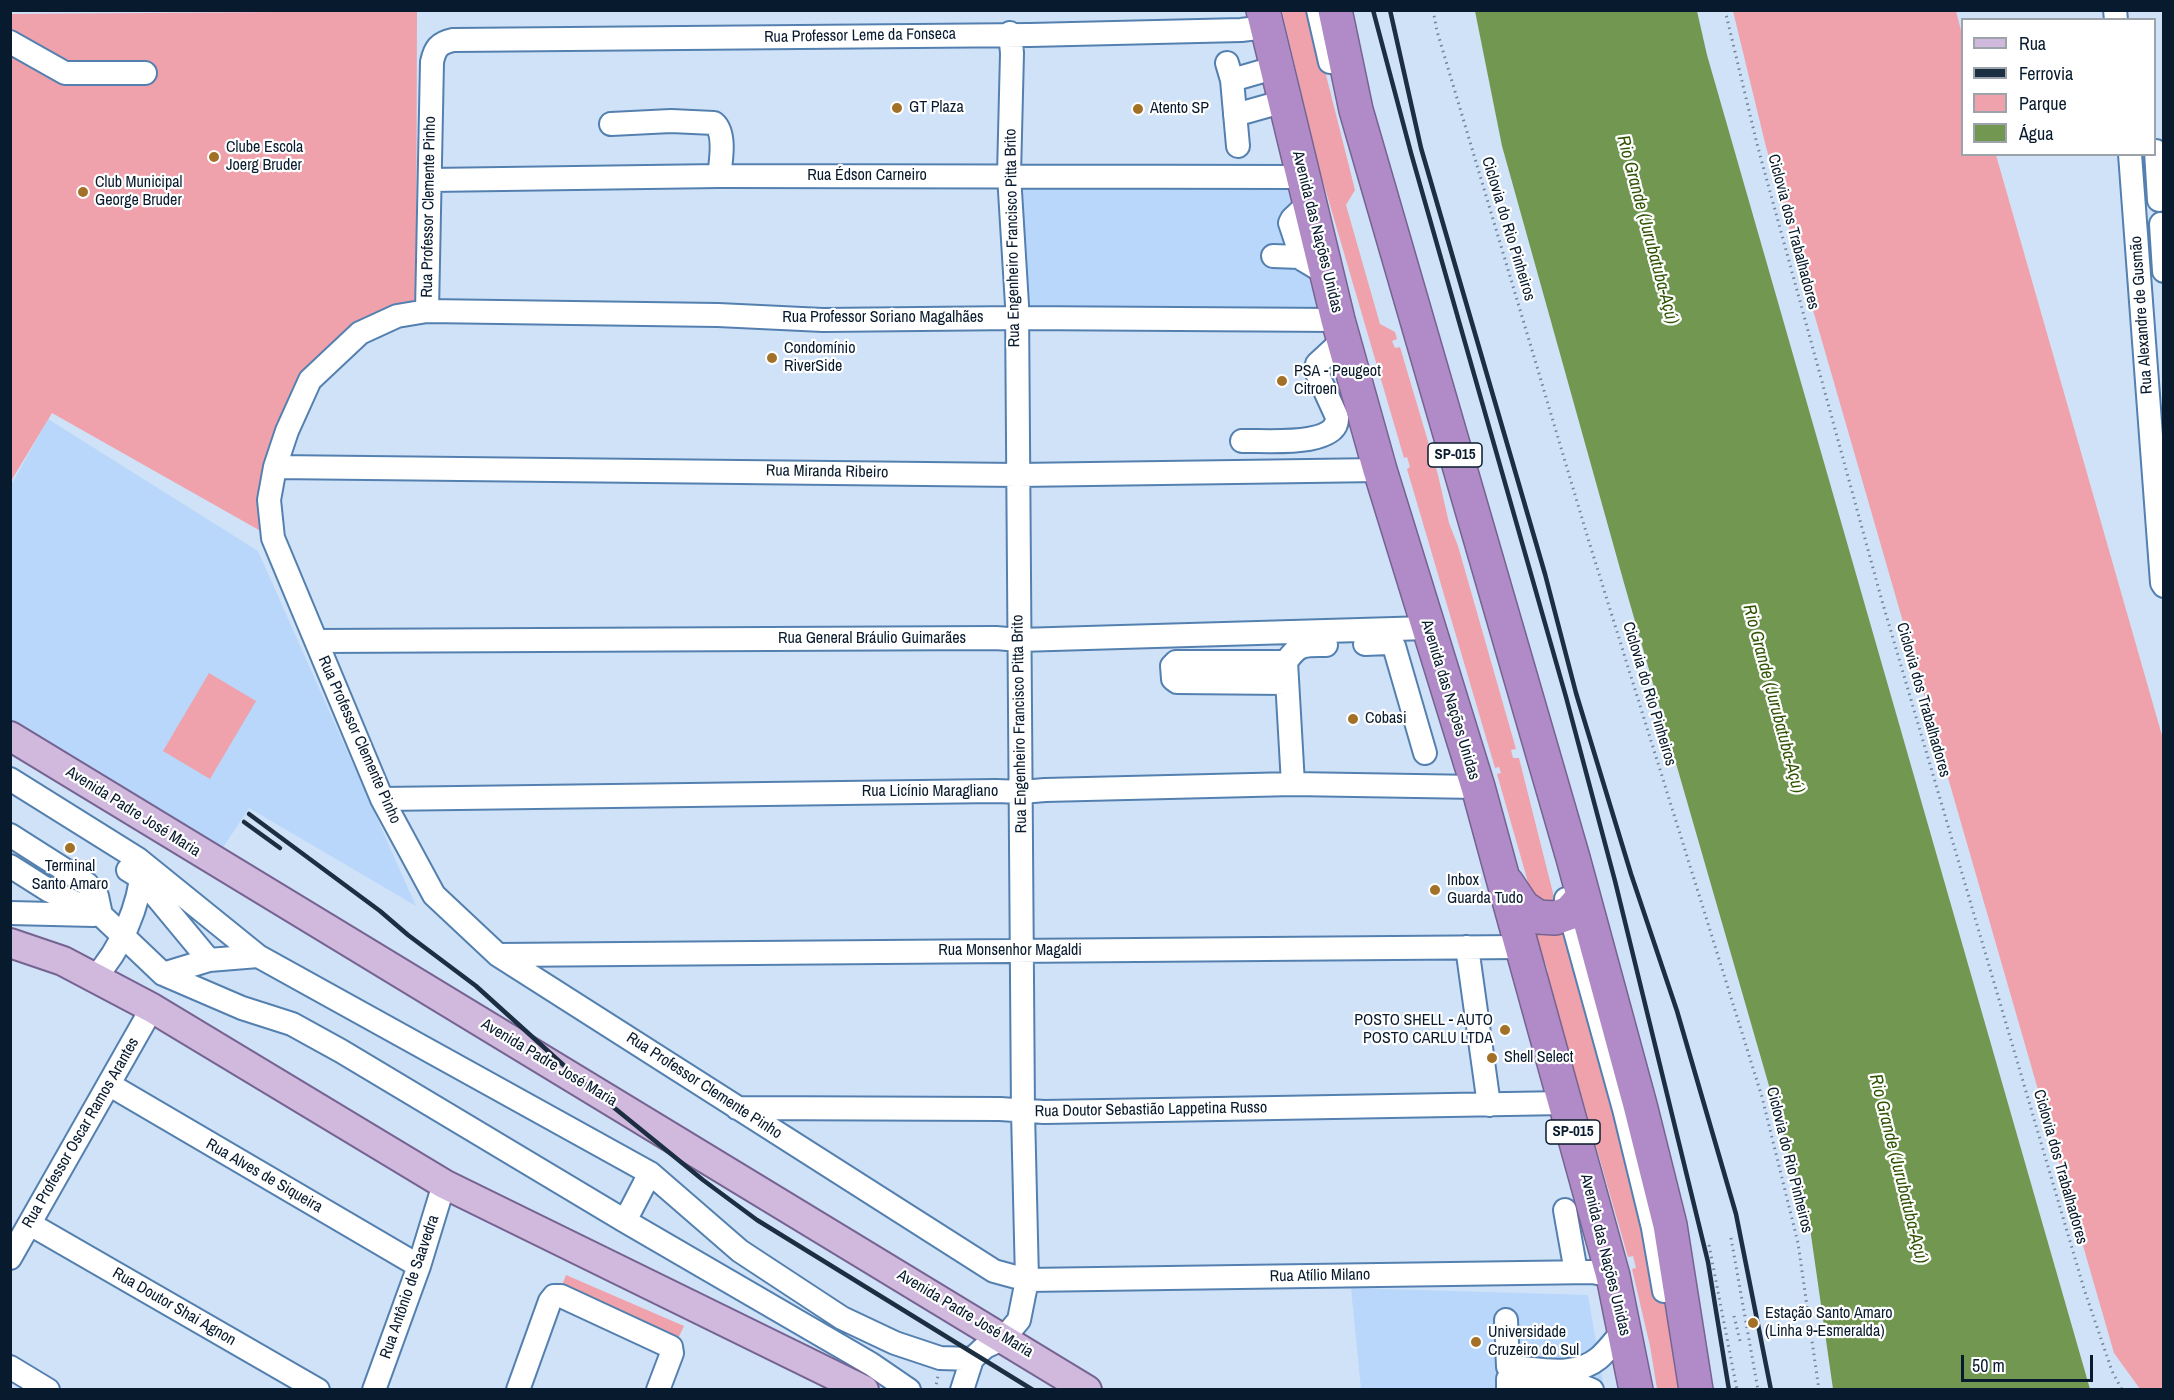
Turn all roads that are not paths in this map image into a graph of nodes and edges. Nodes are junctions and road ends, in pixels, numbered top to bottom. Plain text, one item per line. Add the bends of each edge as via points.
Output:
1 (1318, 10) edge
2 (1335, 10) edge
3 (1265, 19) edge
4 (1010, 33) junction
5 (453, 40) joint
6 (10, 42) edge
7 (1277, 68) junction
8 (145, 73) dead end
9 (1285, 101) junction
10 (1235, 115) junction
11 (612, 124) dead end
12 (1238, 146) dead end
13 (2158, 151) edge
14 (2130, 156) edge
15 (1010, 175) junction
16 (719, 176) junction
17 (431, 180) junction
18 (1307, 189) junction
19 (2159, 200) dead end
20 (2161, 224) dead end
21 (1273, 256) dead end
22 (1300, 256) junction
23 (2163, 271) edge
24 (1327, 274) junction
25 (427, 311) junction
26 (1017, 318) junction
27 (1341, 329) junction
28 (1350, 415) junction
29 (1242, 441) dead end
30 (275, 467) junction
31 (1380, 470) junction
32 (1018, 474) junction
33 (2163, 584) edge
34 (1428, 628) junction
35 (1019, 640) junction
36 (316, 641) junction
37 (1451, 703) junction
38 (1414, 711) junction
39 (10, 736) edge
40 (1425, 753) dead end
41 (10, 779) edge
42 (1293, 784) junction
43 (1478, 787) junction
44 (1022, 792) junction
45 (10, 795) edge
46 (382, 799) junction
47 (10, 835) edge
48 (10, 866) edge
49 (139, 868) junction
50 (1502, 875) junction
51 (10, 876) edge
52 (69, 900) junction
53 (1576, 905) junction
54 (10, 913) edge
55 (101, 915) junction
56 (123, 936) junction
57 (10, 943) edge
58 (1467, 947) junction
59 (1521, 947) junction
60 (1021, 951) junction
61 (498, 955) junction
62 (258, 956) junction
63 (209, 960) junction
64 (163, 974) junction
65 (95, 977) junction
66 (152, 1008) junction
67 (110, 1085) junction
68 (1565, 1103) junction
69 (1489, 1105) junction
70 (737, 1108) junction
71 (1023, 1112) junction
72 (650, 1173) junction
73 (444, 1184) junction
74 (1565, 1210) dead end
75 (625, 1221) junction
76 (30, 1224) junction
77 (10, 1258) edge
78 (419, 1266) junction
79 (1576, 1272) junction
80 (1613, 1276) junction
81 (1027, 1280) junction
82 (1506, 1320) dead end
83 (1624, 1330) junction
84 (1004, 1338) junction
85 (972, 1359) junction
86 (10, 1367) edge
87 (1508, 1378) edge
88 (1057, 1380) edge
89 (48, 1389) edge
90 (318, 1389) edge
91 (374, 1389) edge
92 (518, 1389) edge
93 (658, 1389) edge
94 (864, 1389) edge
95 (909, 1389) edge
96 (962, 1389) edge
97 (1087, 1389) edge
98 (1592, 1389) edge
99 (1636, 1389) edge
100 (1680, 1389) edge
101 (1696, 1389) edge

1 - 53 street via 1342,114 1559,862
2 - 53 highway, SP-015 via 1356,111
3 - 4 street, Rua Professor Leme da Fonseca via 1241,30
3 - 7 highway, Avenida das Nações Unidas / SP-015
4 - 5 street, Rua Professor Leme da Fonseca
4 - 15 street, Rua Engenheiro Francisco Pitta Brito
5 - 17 street, Rua Professor Clemente Pinho via 442,42 432,62
6 - 8 street via 65,73
7 - 9 highway, Avenida das Nações Unidas / SP-015
7 - 10 street via 1230,71
9 - 10 street
9 - 18 highway, Avenida das Nações Unidas / SP-015
10 - 12 street
11 - 16 street via 714,123 720,131
13 - 19 street
14 - 33 street, Rua Alexandre de Gusmão
15 - 16 street, Rua Édson Carneiro
15 - 18 street, Rua Édson Carneiro
15 - 26 street, Rua Engenheiro Francisco Pitta Brito
16 - 17 street, Rua Édson Carneiro
17 - 25 street, Rua Professor Clemente Pinho
18 - 22 street via 1284,230
18 - 24 highway, Avenida das Nações Unidas / SP-015
20 - 23 street
21 - 22 street
22 - 24 street
24 - 27 highway, Avenida das Nações Unidas / SP-015
25 - 26 street, Rua Professor Soriano Magalhães via 823,320
25 - 30 street, Rua Professor Clemente Pinho via 397,316 360,333 310,380 286,431
26 - 27 street, Rua Professor Soriano Magalhães
26 - 32 street, Rua Engenheiro Francisco Pitta Brito
27 - 28 highway, Avenida das Nações Unidas / SP-015
28 - 29 street via 1329,433 1316,438
28 - 31 highway, Avenida das Nações Unidas / SP-015
30 - 32 street, Rua Miranda Ribeiro
30 - 36 street, Rua Professor Clemente Pinho via 269,500 273,538
31 - 32 street, Rua Miranda Ribeiro
31 - 34 highway, Avenida das Nações Unidas / SP-015
32 - 35 street, Rua Engenheiro Francisco Pitta Brito
34 - 35 street, Rua General Bráulio Guimarães
34 - 37 highway, Avenida das Nações Unidas / SP-015
35 - 36 street, Rua General Bráulio Guimarães
35 - 44 street, Rua Engenheiro Francisco Pitta Brito
36 - 46 street, Rua Professor Clemente Pinho
37 - 38 street
37 - 43 highway, Avenida das Nações Unidas / SP-015
38 - 40 street
38 - 42 street via 1397,652 1389,643 1302,646 1294,651 1287,672
39 - 84 main road, Avenida Padre José Maria
41 - 49 street
42 - 43 street, Rua Licínio Maragliano
42 - 44 street, Rua Licínio Maragliano
43 - 50 highway, Avenida das Nações Unidas / SP-015
44 - 46 street, Rua Licínio Maragliano
44 - 60 street, Rua Engenheiro Francisco Pitta Brito
45 - 49 street
46 - 61 street, Rua Professor Clemente Pinho via 434,895
47 - 55 street via 87,884 97,896
48 - 52 street
49 - 56 street
49 - 62 street
49 - 63 street
50 - 53 highway via 1522,907 1538,917 1555,918
50 - 59 highway, Avenida das Nações Unidas / SP-015
51 - 52 street via 37,892
52 - 55 street
53 - 100 street via 1653,1228
53 - 101 highway, SP-015 via 1640,1105 1670,1225
54 - 55 street
55 - 56 street
56 - 64 street
56 - 65 street
57 - 65 main road
58 - 59 street, Rua Monsenhor Magaldi
58 - 60 street, Rua Monsenhor Magaldi
58 - 69 street
59 - 68 highway, Avenida das Nações Unidas / SP-015
60 - 61 street, Rua Monsenhor Magaldi
60 - 71 street, Rua Engenheiro Francisco Pitta Brito
61 - 70 street, Rua Professor Clemente Pinho
62 - 63 street
62 - 72 street
63 - 64 street
64 - 75 street via 242,1008 292,1024
65 - 66 main road
66 - 67 street, Rua Professor Oscar Ramos Arantes
66 - 73 main road
67 - 76 street, Rua Professor Oscar Ramos Arantes
67 - 78 street, Rua Alves de Siqueira
68 - 69 street, Rua Doutor Sebastião Lappetina Russo
68 - 80 highway, Avenida das Nações Unidas / SP-015
69 - 71 street, Rua Doutor Sebastião Lappetina Russo
70 - 71 street, Rua Doutor Sebastião Lappetina Russo
70 - 81 street, Rua Professor Clemente Pinho via 994,1271
71 - 81 street, Rua Engenheiro Francisco Pitta Brito
72 - 75 street
72 - 85 street via 740,1251 842,1318 895,1343 940,1358
73 - 78 street, Rua Antônio de Saavedra
73 - 94 main road
74 - 79 street
75 - 95 street via 792,1316
76 - 77 street, Rua Professor Oscar Ramos Arantes
76 - 90 street, Rua Doutor Shai Agnon
78 - 91 street, Rua Antônio de Saavedra
79 - 80 street, Rua Atílio Milano
79 - 81 street, Rua Atílio Milano
80 - 83 highway, Avenida das Nações Unidas / SP-015
81 - 84 street, Rua Engenheiro Francisco Pitta Brito via 1019,1320
82 - 87 street
83 - 87 street via 1601,1356 1582,1368
83 - 99 highway, Avenida das Nações Unidas / SP-015
84 - 85 street, Rua Engenheiro Francisco Pitta Brito via 984,1347
84 - 88 main road, Avenida Padre José Maria
85 - 96 street
86 - 89 street
87 - 98 street via 1569,1381
88 - 97 main road, Avenida Padre José Maria
92 - 93 street via 550,1301 561,1296 671,1347

